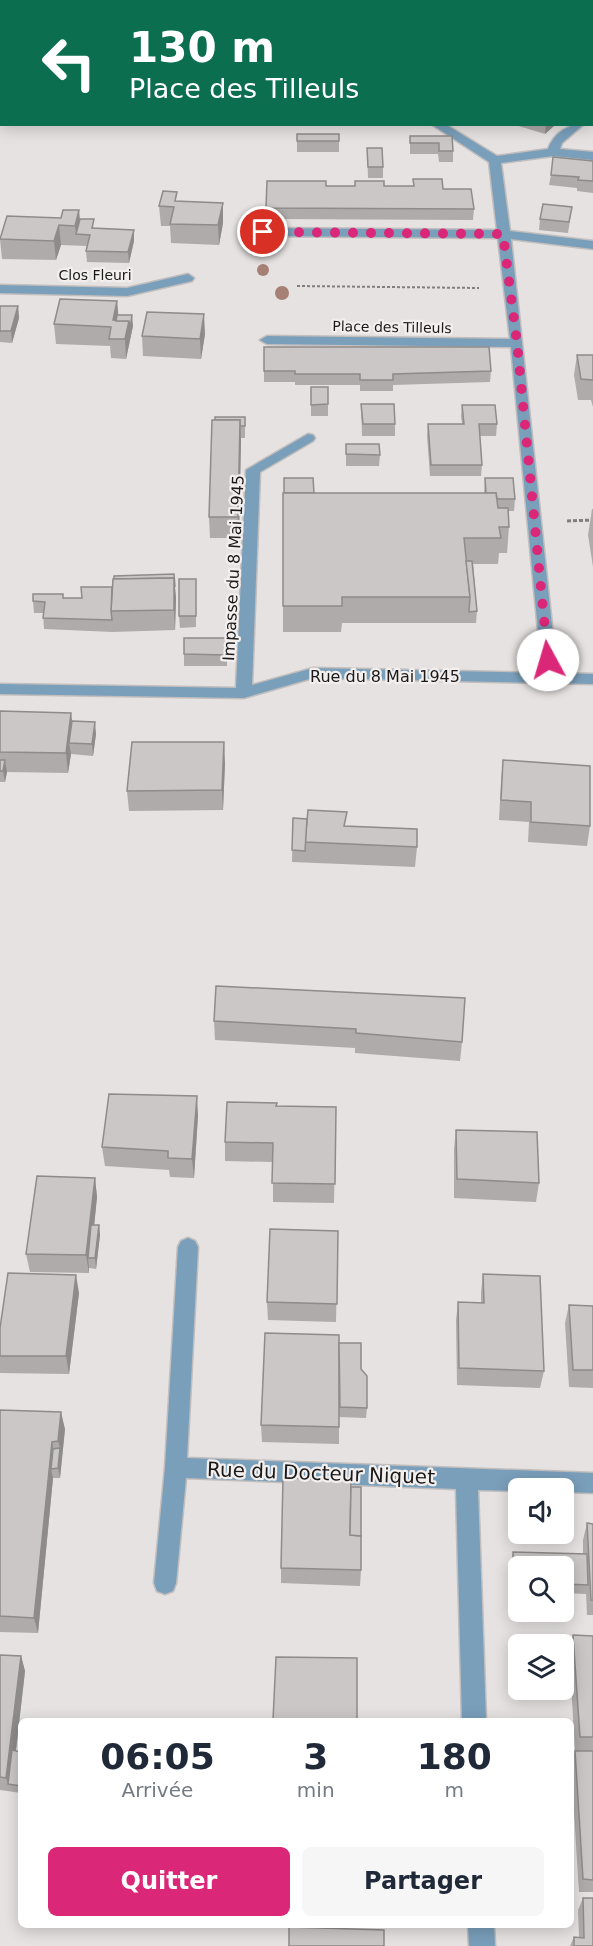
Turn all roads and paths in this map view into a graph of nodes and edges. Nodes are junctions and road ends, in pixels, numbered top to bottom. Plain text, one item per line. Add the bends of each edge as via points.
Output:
1 (439, 126) edge
2 (576, 126) edge
3 (553, 152) junction
4 (593, 156) edge
5 (495, 160) junction
6 (263, 232) dead end
7 (503, 234) junction
8 (593, 244) edge
9 (188, 278) dead end
10 (297, 286) dead end
11 (510, 288) junction
12 (0, 289) edge
13 (267, 340) dead end
14 (517, 343) junction
15 (308, 438) dead end
16 (550, 677) junction
17 (593, 679) edge
18 (0, 689) edge
19 (244, 693) junction
20 (188, 1247) dead end
21 (176, 1468) junction
22 (466, 1479) junction
23 (593, 1482) edge
24 (165, 1583) dead end
25 (474, 1718) edge
26 (481, 1928) edge
27 (482, 1946) edge

1 - 5 street
2 - 3 street via 557,141
3 - 4 street
3 - 5 street
5 - 7 street
6 - 7 street
7 - 8 street
7 - 11 street
9 - 12 street, Clos Fleuri via 127,292
10 - 11 path
11 - 14 street
13 - 14 street, Place des Tilleuls
14 - 16 street
15 - 19 street, Impasse du 8 Mai 1945 via 254,470
16 - 17 street, Rue du 8 Mai 1945
16 - 19 street, Rue du 8 Mai 1945 via 313,673
18 - 19 street, Rue du 8 Mai 1945
20 - 21 street
21 - 22 street, Rue du Docteur Niquet
21 - 24 street
22 - 23 street, Rue du Docteur Niquet
22 - 25 street
26 - 27 street

